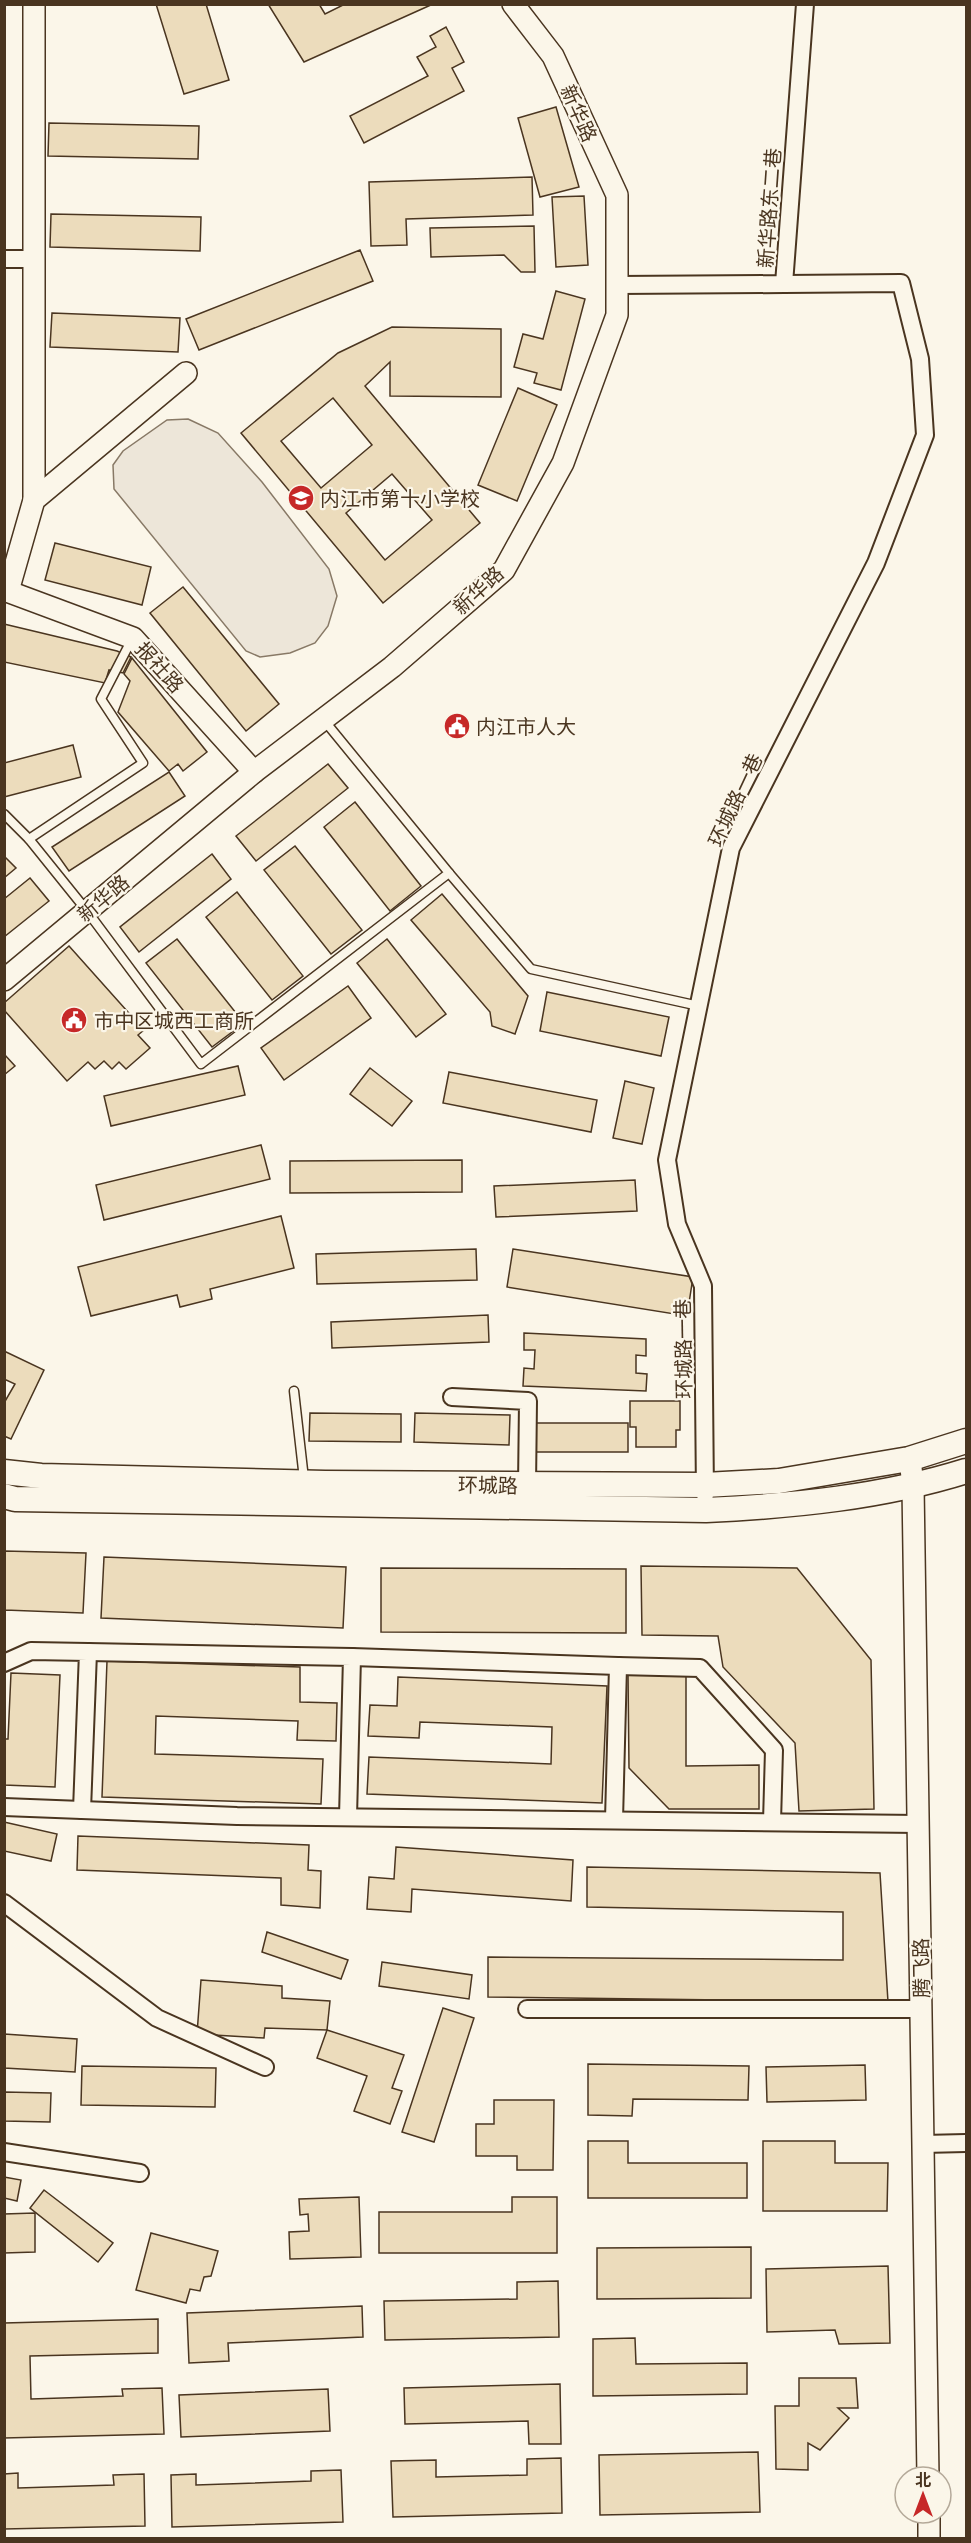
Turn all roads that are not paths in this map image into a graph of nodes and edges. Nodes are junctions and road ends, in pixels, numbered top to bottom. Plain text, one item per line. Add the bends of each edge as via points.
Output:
1 (34, 4) edge
2 (513, 4) edge
3 (805, 4) edge
4 (4, 259) edge
5 (34, 260) junction
6 (784, 284) junction
7 (617, 285) junction
8 (186, 373) dead end
9 (34, 500) junction
10 (6, 591) edge
11 (133, 638) junction
12 (323, 719) junction
13 (254, 772) junction
14 (4, 814) edge
15 (29, 839) junction
16 (449, 873) junction
17 (87, 911) junction
18 (4, 980) edge
19 (699, 1006) junction
20 (294, 1392) dead end
21 (452, 1397) dead end
22 (966, 1441) edge
23 (909, 1459) junction
24 (966, 1471) edge
25 (305, 1483) junction
26 (705, 1485) junction
27 (527, 1486) junction
28 (913, 1486) junction
29 (7, 1487) edge
30 (706, 1510) junction
31 (88, 1652) junction
32 (352, 1657) junction
33 (4, 1663) edge
34 (618, 1666) junction
35 (4, 1807) edge
36 (82, 1810) junction
37 (348, 1817) junction
38 (614, 1820) junction
39 (772, 1822) junction
40 (919, 1824) junction
41 (4, 1903) edge
42 (527, 2009) dead end
43 (921, 2009) junction
44 (265, 2067) dead end
45 (966, 2143) edge
46 (923, 2144) junction
47 (4, 2152) edge
48 (140, 2173) dead end
49 (928, 2465) edge

1 - 5 street
2 - 7 street, 新华路 via 554,56 616,195
3 - 6 street, 新华路东二巷
4 - 5 street
5 - 9 street
6 - 7 street, 新华路东二巷
6 - 19 street, 环城路一巷 via 901,283 920,359 925,435 876,562 731,848
7 - 12 street, 新华路 via 617,315 563,463 504,570 392,667
8 - 9 street
9 - 10 street
10 - 11 street, 报社路
11 - 13 street, 报社路
11 - 15 lane via 101,699 143,763
12 - 13 street, 新华路
12 - 16 lane
13 - 17 street, 新华路
14 - 15 lane
15 - 17 lane
16 - 17 lane via 201,1064
16 - 19 lane via 531,969
17 - 18 street, 新华路
19 - 26 street, 环城路一巷 via 667,1160 677,1224 703,1286
20 - 25 lane
21 - 27 street via 528,1401
22 - 23 main road, 环城路
23 - 26 main road, 环城路 via 779,1481
23 - 28 street, 腾飞路
24 - 28 main road, 环城路
25 - 27 main road, 环城路
25 - 29 main road, 环城路
26 - 27 main road, 环城路
26 - 30 street, 环城路一巷
28 - 30 main road, 环城路 via 781,1506
28 - 40 street, 腾飞路
29 - 30 main road, 环城路
31 - 32 street
31 - 33 street via 31,1650
31 - 36 street
32 - 34 street
32 - 37 street
34 - 38 street
34 - 39 street via 700,1668 774,1750
35 - 36 street
36 - 37 street
37 - 38 street
38 - 39 street
39 - 40 street
40 - 43 street, 腾飞路
41 - 44 street via 157,2018
42 - 43 street
43 - 46 street, 腾飞路
45 - 46 street
46 - 49 street, 腾飞路
47 - 48 street

